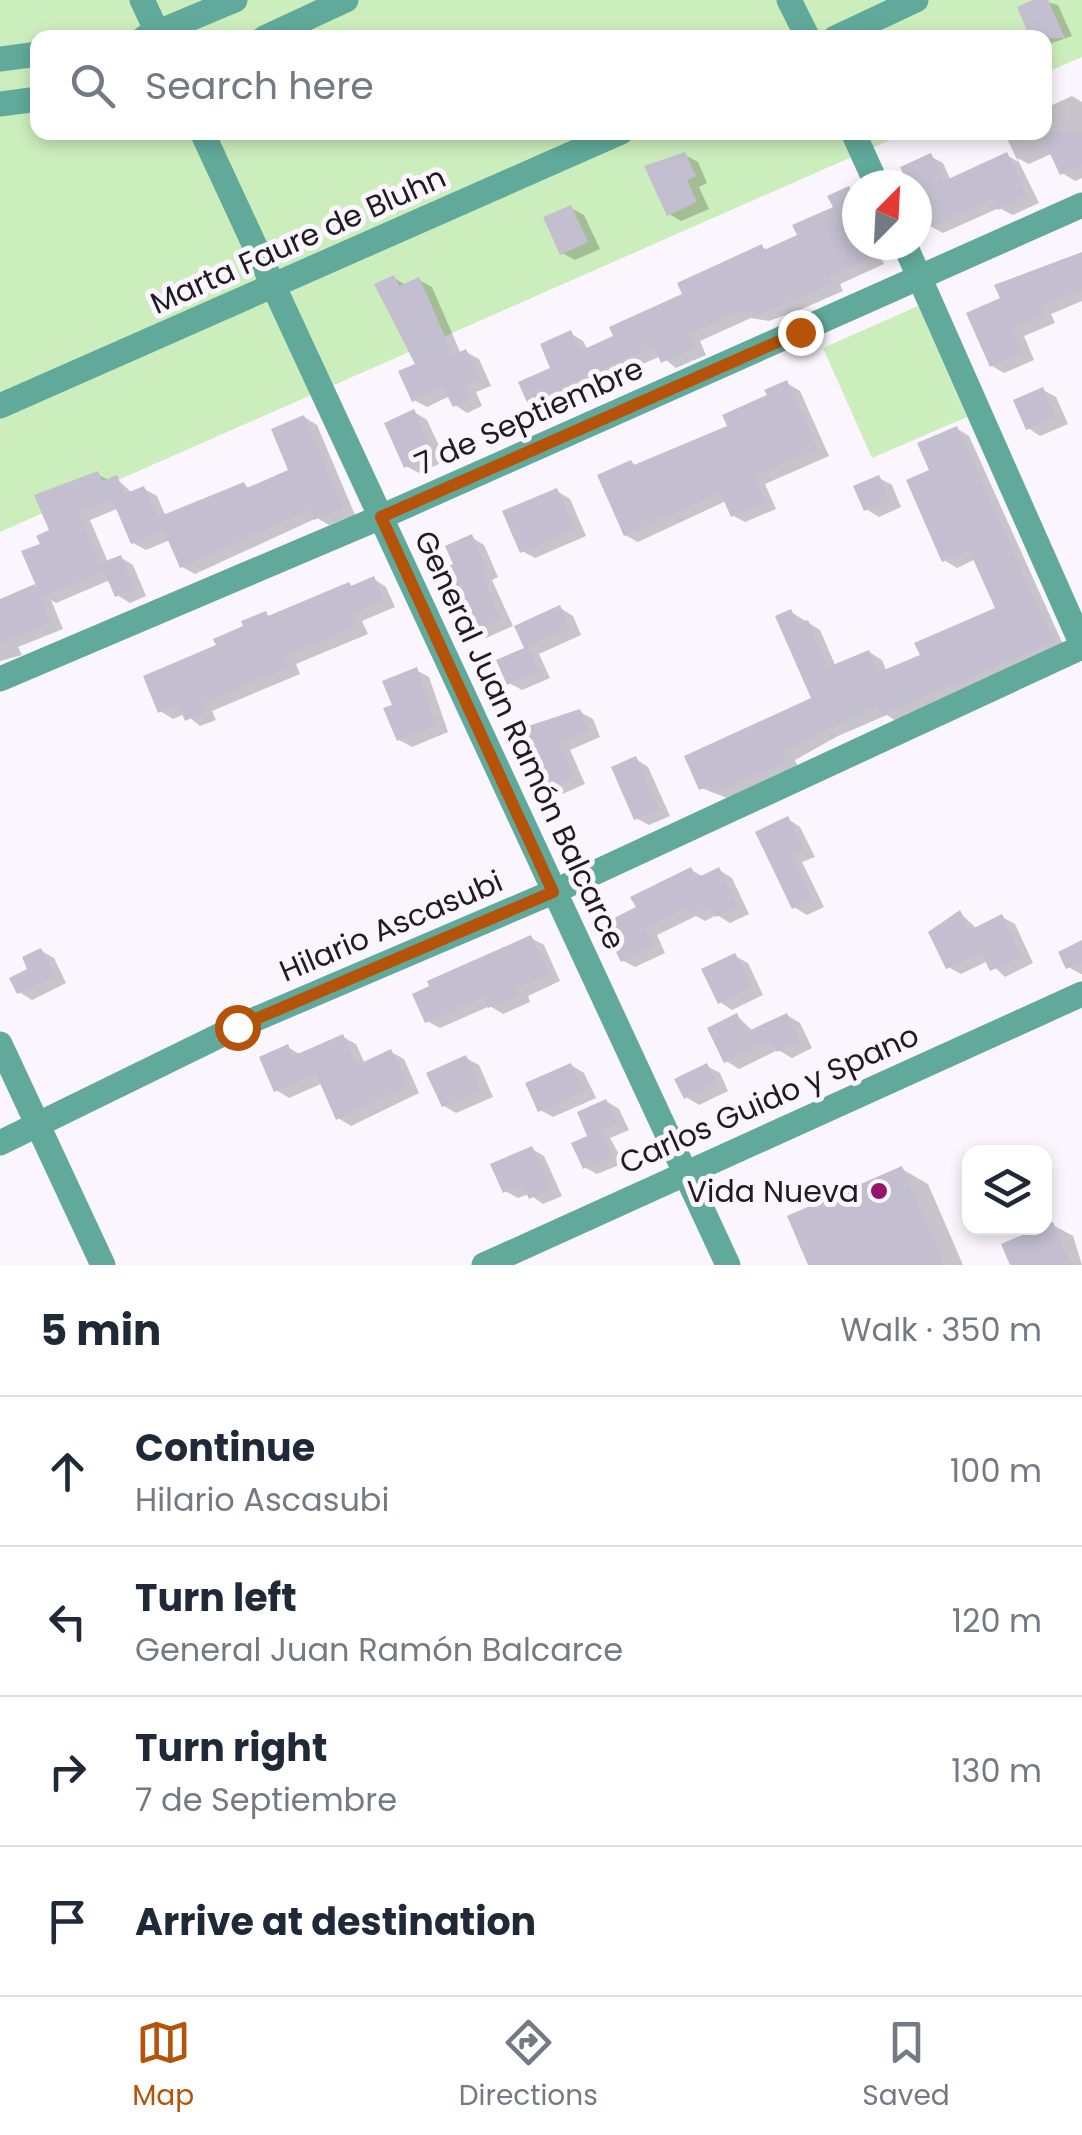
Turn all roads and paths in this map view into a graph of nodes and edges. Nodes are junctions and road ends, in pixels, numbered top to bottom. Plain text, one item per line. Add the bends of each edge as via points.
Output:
1 (142, 0) edge
2 (235, 0) edge
3 (346, 0) edge
4 (789, 0) edge
5 (916, 0) edge
6 (152, 30) edge
7 (168, 30) edge
8 (281, 30) edge
9 (804, 30) edge
10 (852, 30) edge
11 (30, 55) edge
12 (0, 59) edge
13 (30, 100) edge
14 (0, 104) edge
15 (206, 140) edge
16 (604, 140) edge
17 (857, 140) edge
18 (870, 170) edge
19 (1082, 205) edge
20 (912, 260) edge
21 (920, 278) junction
22 (276, 285) junction
23 (0, 406) edge
24 (381, 517) junction
25 (1082, 646) edge
26 (0, 679) edge
27 (553, 892) junction
28 (1082, 994) edge
29 (0, 1044) edge
30 (38, 1126) junction
31 (0, 1143) edge
32 (685, 1172) junction
33 (103, 1265) edge
34 (484, 1265) edge
35 (728, 1265) edge

1 - 6 street
2 - 7 street
3 - 8 street
4 - 9 street
5 - 10 street
11 - 12 street
13 - 14 street
15 - 22 street, General Juan Ramón Balcarce
16 - 22 street, Marta Faure de Bluhn
17 - 18 street
19 - 21 street, 7 de Septiembre
20 - 21 street
21 - 24 street, 7 de Septiembre
21 - 25 street
22 - 23 street, Marta Faure de Bluhn
22 - 24 street, General Juan Ramón Balcarce
24 - 26 street, 7 de Septiembre
24 - 27 street, General Juan Ramón Balcarce
25 - 27 street, Hilario Ascasubi
27 - 30 street, Hilario Ascasubi via 237,1027
27 - 32 street, General Juan Ramón Balcarce
28 - 32 street, Carlos Guido y Spano
29 - 30 street
30 - 31 street, Hilario Ascasubi
30 - 33 street
32 - 34 street, Carlos Guido y Spano
32 - 35 street, General Juan Ramón Balcarce

